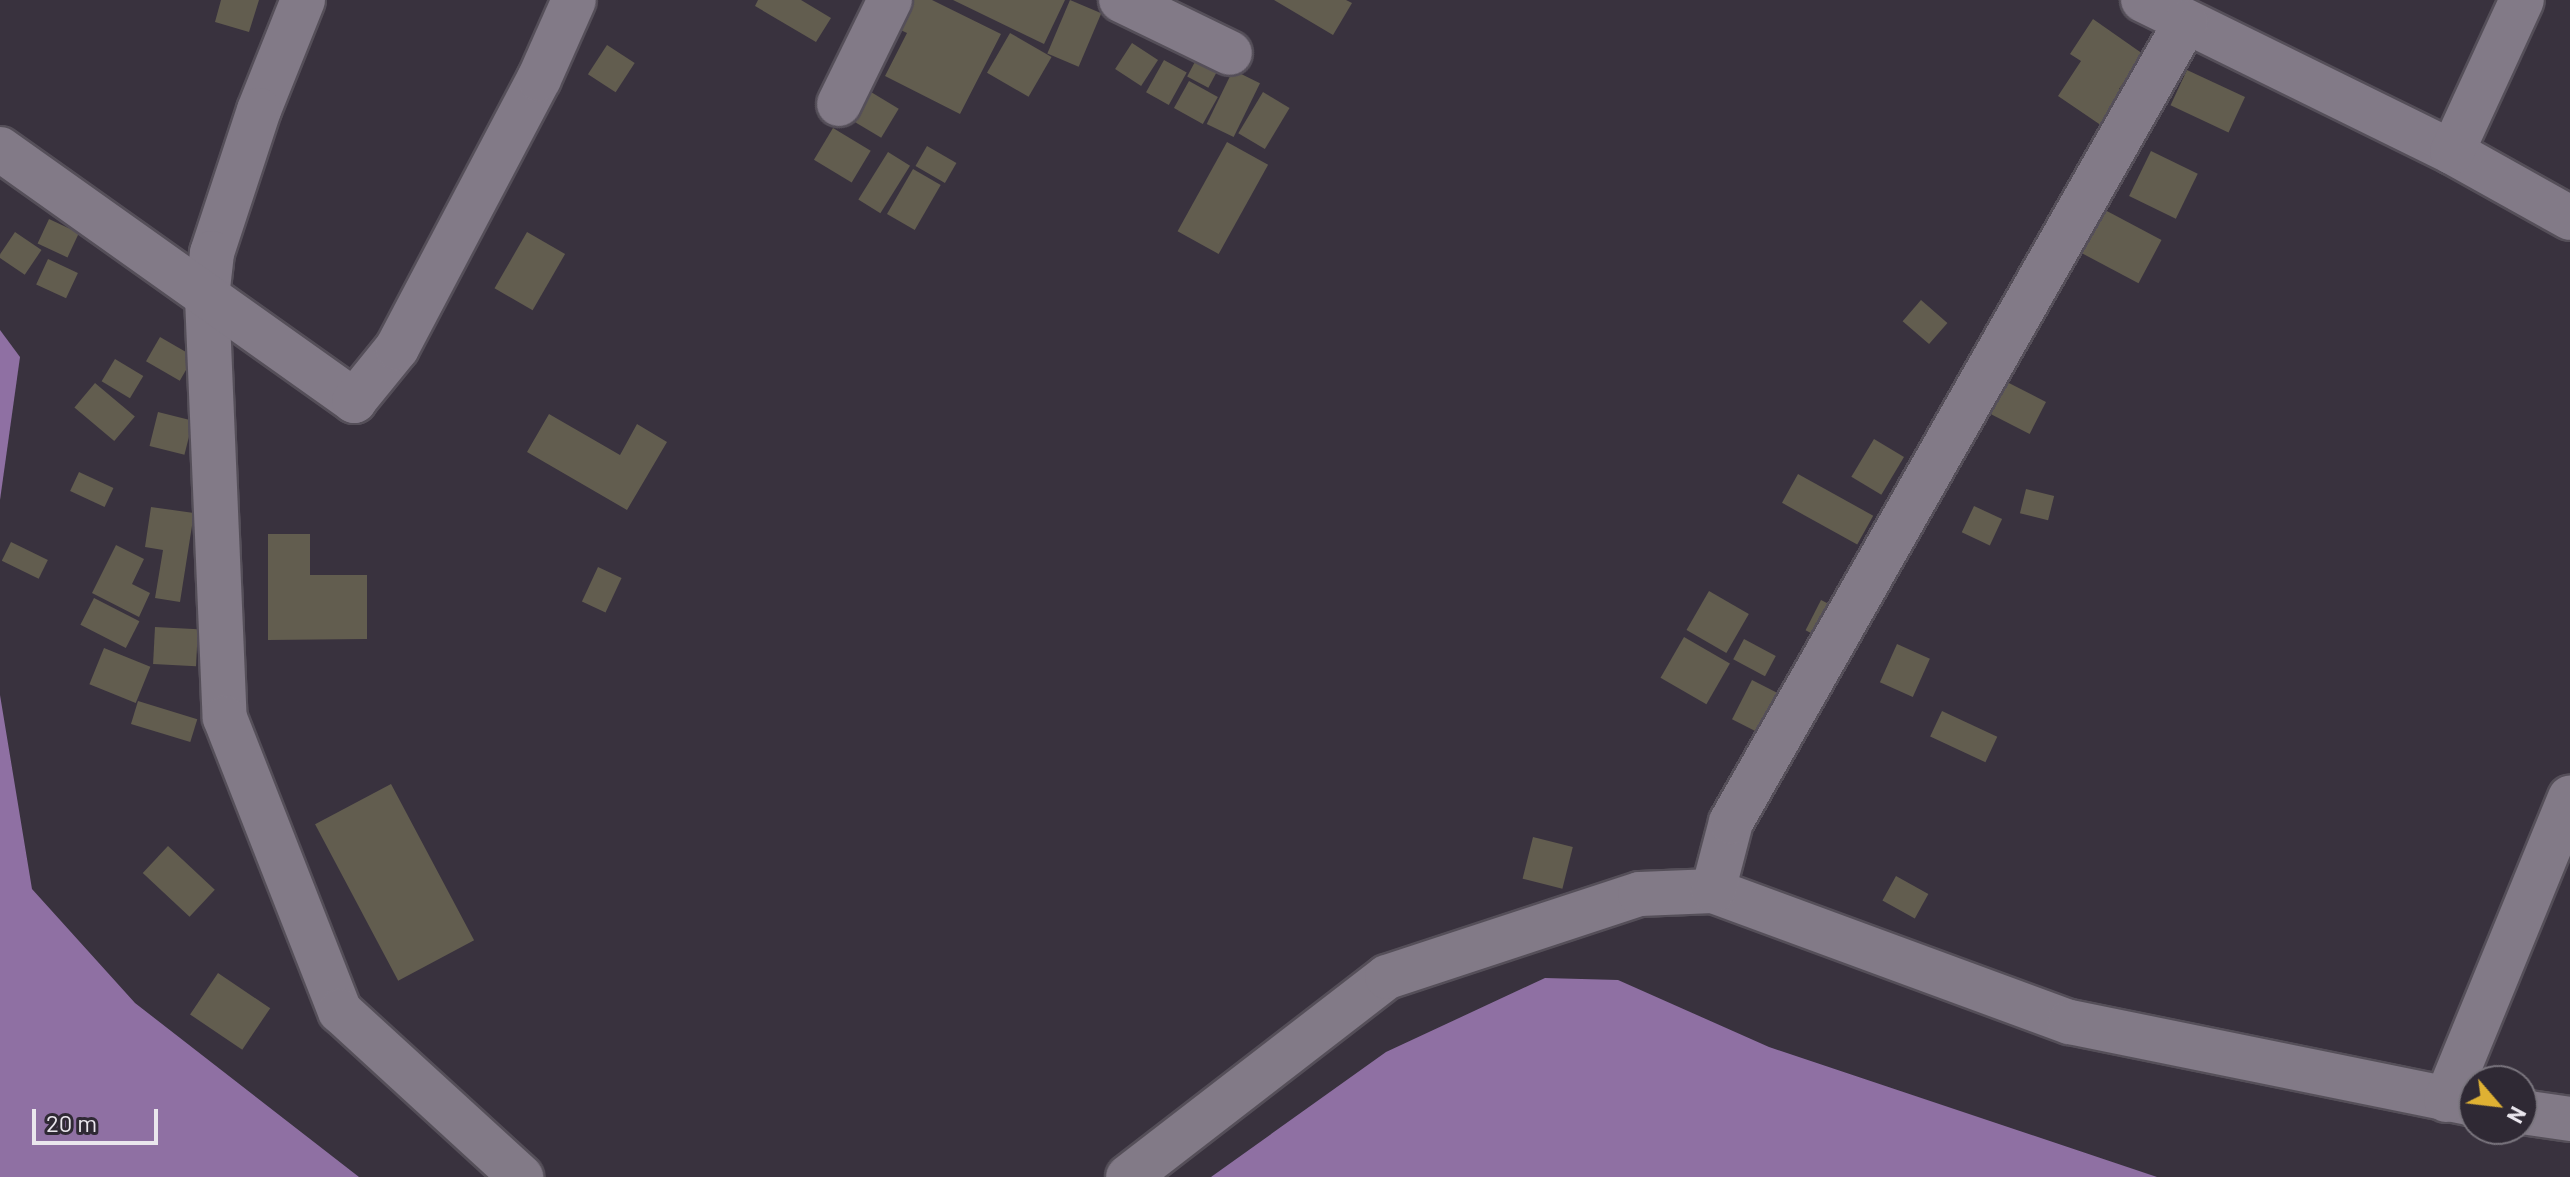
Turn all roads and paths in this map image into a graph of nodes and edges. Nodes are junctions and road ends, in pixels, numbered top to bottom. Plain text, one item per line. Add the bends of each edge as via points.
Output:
1 (303, 0) edge
2 (574, 0) edge
3 (890, 0) edge
4 (1121, 0) edge
5 (2143, 0) edge
6 (2522, 0) edge
7 (2186, 22) junction
8 (1230, 53) dead end
9 (839, 104) dead end
10 (0, 149) edge
11 (2452, 152) junction
12 (2570, 218) edge
13 (207, 297) junction
14 (2570, 797) edge
15 (1713, 891) junction
16 (2473, 1065) edge
17 (2458, 1102) edge
18 (2538, 1114) edge
19 (2570, 1119) edge
20 (521, 1177) edge
21 (1128, 1177) edge

1 - 13 street via 259,110 212,253
2 - 13 street via 539,79 397,348 354,401
3 - 9 street
4 - 8 street
5 - 7 street
6 - 11 street
7 - 11 street
7 - 15 street via 1731,822
10 - 13 street
11 - 12 street
13 - 20 street via 225,718 340,1011
14 - 16 street
15 - 17 street via 2070,1022
15 - 21 street via 1640,894 1387,977
18 - 19 street

